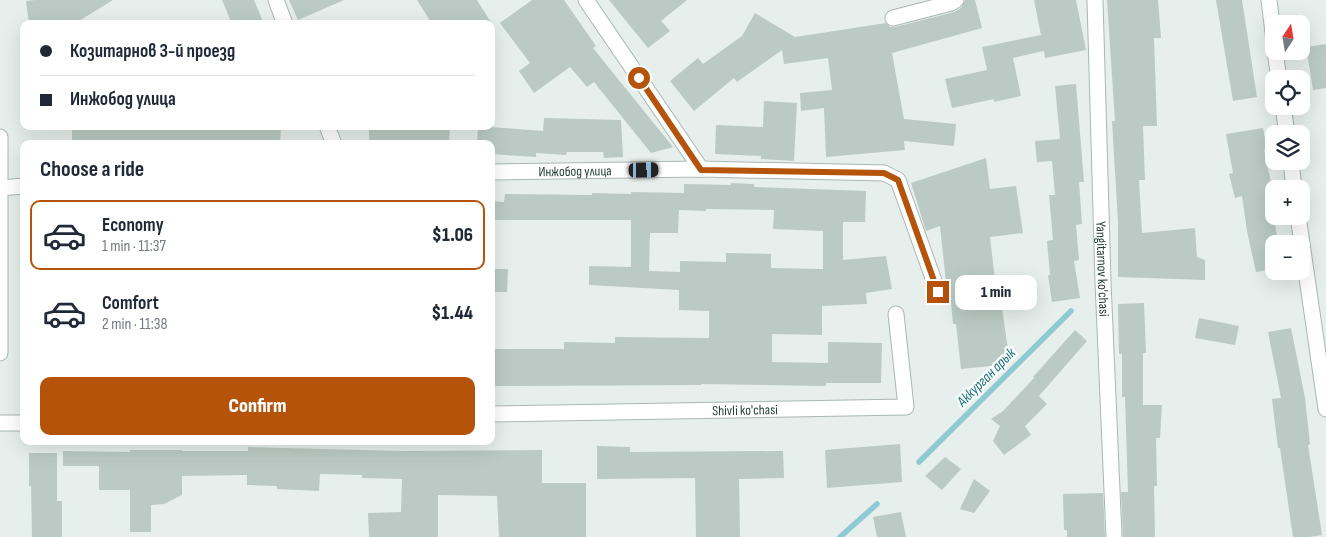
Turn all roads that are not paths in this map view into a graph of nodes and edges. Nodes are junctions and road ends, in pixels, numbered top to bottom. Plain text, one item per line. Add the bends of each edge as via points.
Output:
1 (276, 0) edge
2 (956, 0) edge
3 (1095, 0) edge
4 (1269, 0) edge
5 (588, 1) edge
6 (1271, 15) edge
7 (893, 18) dead end
8 (284, 20) edge
9 (0, 137) edge
10 (701, 170) junction
11 (495, 172) edge
12 (20, 186) edge
13 (0, 188) edge
14 (1299, 225) edge
15 (938, 292) dead end
16 (896, 314) dead end
17 (0, 353) edge
18 (1326, 409) edge
19 (495, 414) edge
20 (0, 423) edge
21 (20, 423) edge
22 (1114, 537) edge

1 - 8 street
2 - 7 street
3 - 22 street, Yangitarnov ko'chasi
4 - 6 street
5 - 10 street
9 - 13 street
10 - 11 street, Инжобод улица
10 - 15 street, Инжобод улица via 884,173 891,176 898,180
12 - 13 street
13 - 17 street
14 - 18 street
16 - 19 street, Shivli ko'chasi via 906,407
20 - 21 street

